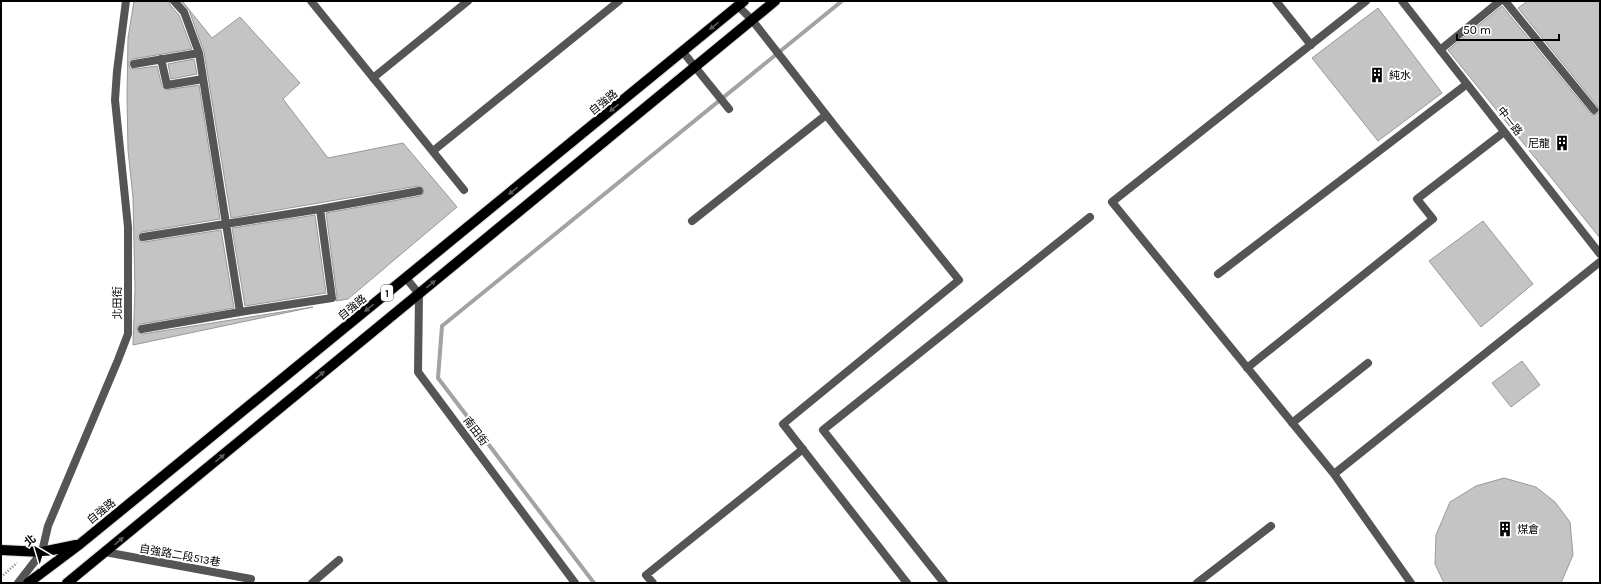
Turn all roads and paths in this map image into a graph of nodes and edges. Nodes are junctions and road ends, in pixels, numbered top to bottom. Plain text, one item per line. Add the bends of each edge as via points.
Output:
1 (126, 1) edge
2 (174, 1) edge
3 (311, 1) edge
4 (468, 1) edge
5 (619, 1) edge
6 (775, 1) edge
7 (1276, 1) edge
8 (1366, 1) edge
9 (1402, 1) edge
10 (1500, 1) edge
11 (1505, 1) edge
12 (741, 4) edge
13 (752, 20) junction
14 (1311, 45) junction
15 (1440, 50) junction
16 (683, 52) junction
17 (199, 53) junction
18 (161, 59) junction
19 (134, 64) dead end
20 (696, 66) junction
21 (374, 78) junction
22 (203, 79) junction
23 (1467, 84) junction
24 (730, 109) dead end
25 (1594, 110) dead end
26 (826, 115) junction
27 (1504, 132) junction
28 (432, 151) junction
29 (464, 190) dead end
30 (419, 191) dead end
31 (320, 209) junction
32 (1090, 218) dead end
33 (692, 221) dead end
34 (226, 222) junction
35 (143, 237) dead end
36 (1600, 254) edge
37 (1600, 262) edge
38 (1218, 274) dead end
39 (406, 278) junction
40 (419, 294) junction
41 (240, 312) junction
42 (142, 330) dead end
43 (1368, 363) dead end
44 (1247, 368) junction
45 (1292, 423) junction
46 (803, 450) junction
47 (1334, 474) junction
48 (1271, 526) dead end
49 (80, 544) junction
50 (1, 550) edge
51 (42, 552) junction
52 (105, 552) junction
53 (339, 560) dead end
54 (18, 562) dead end
55 (1, 577) edge
56 (251, 579) dead end
57 (18, 583) edge
58 (28, 583) edge
59 (67, 583) edge
60 (312, 583) edge
61 (575, 583) edge
62 (653, 583) edge
63 (907, 583) edge
64 (944, 583) edge
65 (1197, 583) edge
66 (1411, 583) edge

1 - 51 street, 北田街 via 116,100 128,227 128,334 48,526
2 - 17 street via 184,12
3 - 21 street
4 - 21 street
5 - 28 street
6 - 13 main road, 1
7 - 14 street
8 - 14 street
9 - 15 street, 中一路
10 - 15 street
11 - 25 street
12 - 13 street
12 -> 16 main road, 自強路 / 1
13 - 20 main road, 1
13 - 26 street
14 - 44 street via 1112,202
15 - 23 street, 中一路
16 - 20 street
16 -> 39 main road, 自強路 / 1
17 - 18 street
17 - 22 street
18 - 19 street
18 - 22 street via 167,85
20 - 24 street
40 -> 20 main road, 1
21 - 28 street
22 - 34 street
23 - 27 street, 中一路
23 - 38 street
26 - 33 street
26 - 46 street via 959,280 783,424
27 - 36 street, 中一路
27 - 44 street via 1417,199 1433,220
28 - 29 street
30 - 31 street
31 - 34 street
31 - 41 street via 332,298
32 - 64 street via 823,430
34 - 35 street
34 - 41 street
37 - 47 street
39 - 40 street
39 -> 49 main road, 自強路 / 1
52 -> 40 main road, 1
40 - 61 street, 南田街 via 418,372
41 - 42 street
43 - 45 street
44 - 45 street
45 - 47 street
46 - 62 street via 646,575
46 - 63 street
47 - 66 street
48 - 65 street
49 - 51 main road
49 - 58 main road, 自強路 / 1
50 - 51 main road
51 - 57 street, 北田街
52 - 56 street, 自強路二段513巷
52 - 59 main road, 1
53 - 60 street
54 - 55 path

